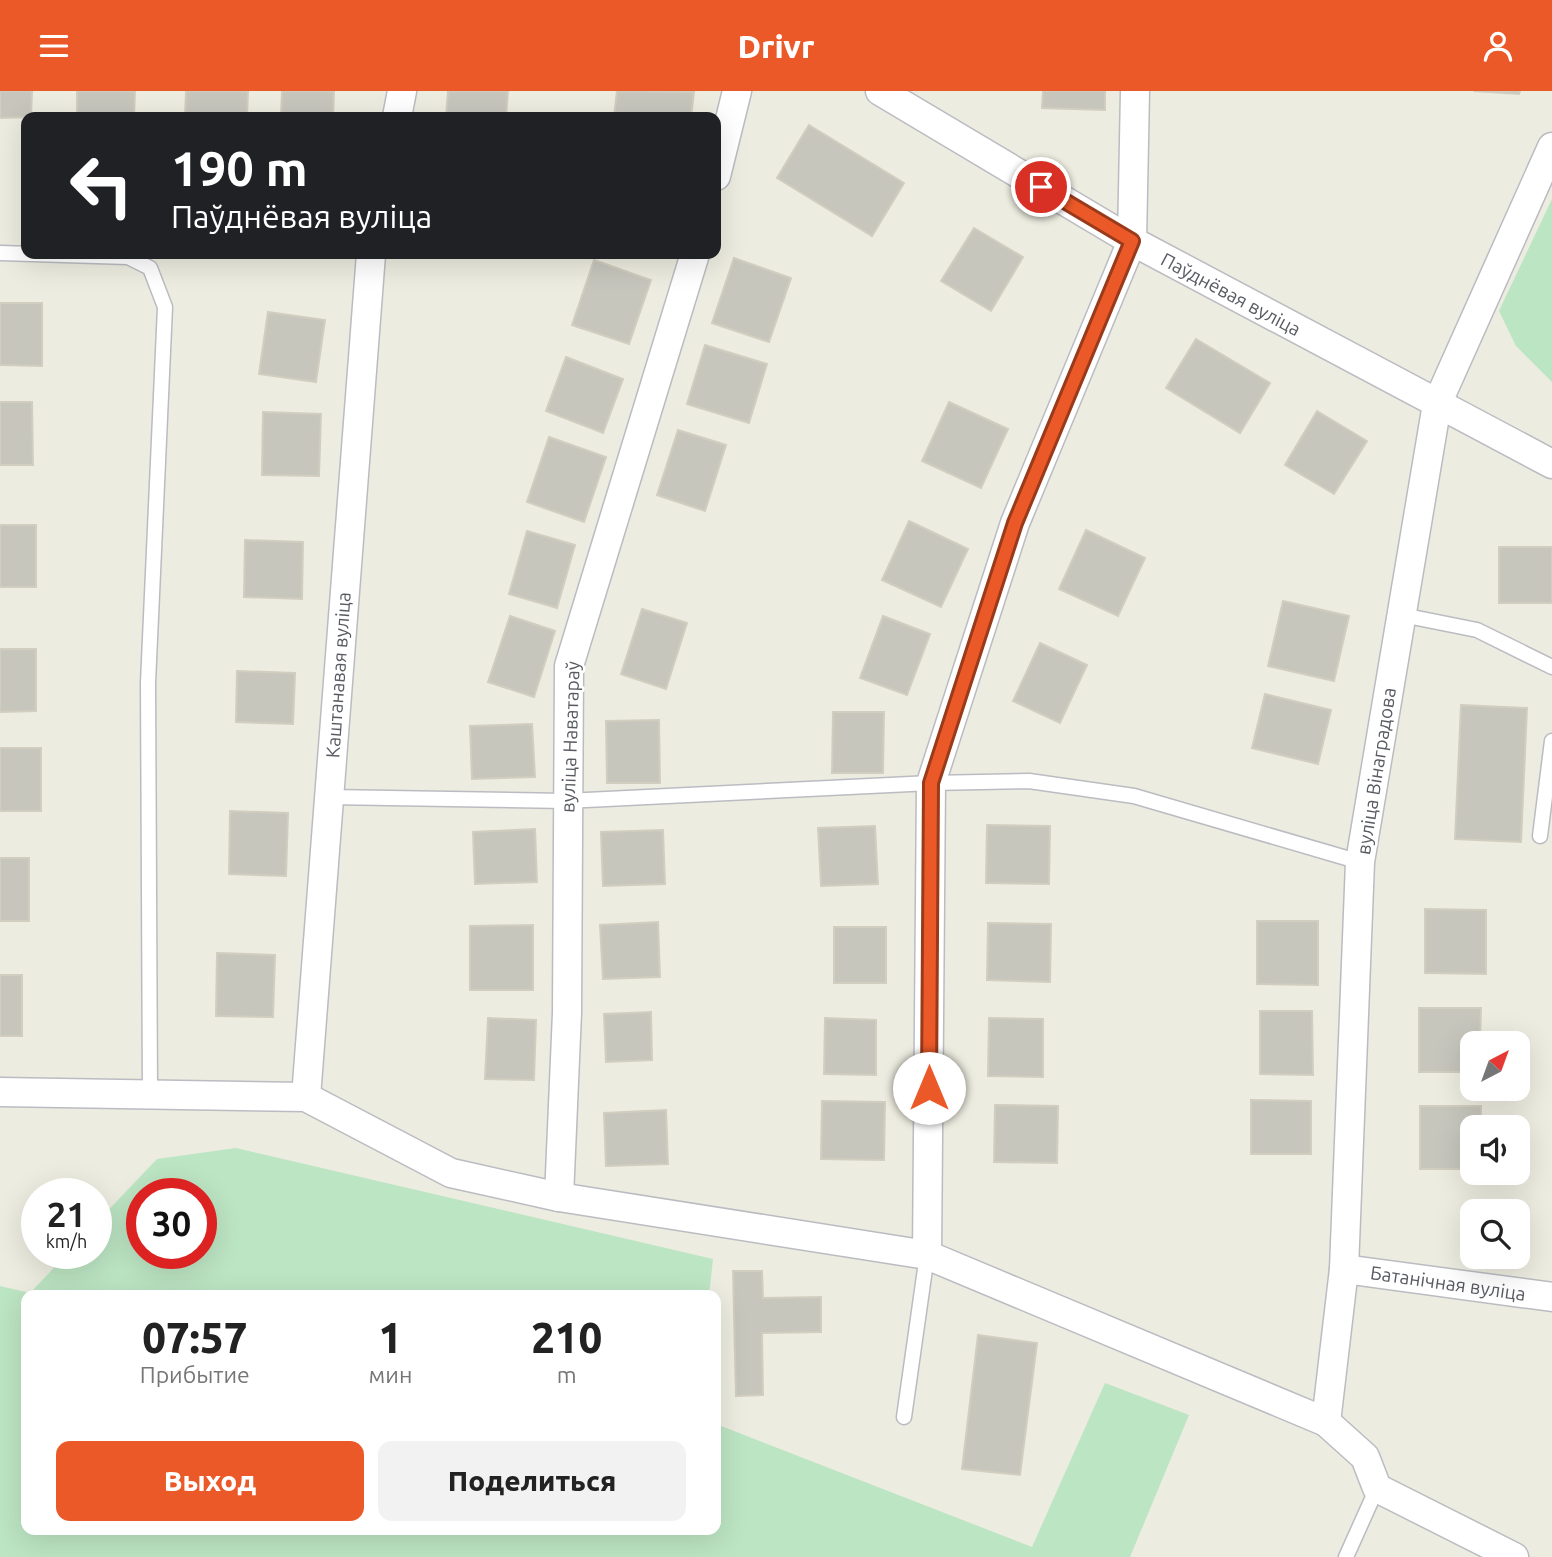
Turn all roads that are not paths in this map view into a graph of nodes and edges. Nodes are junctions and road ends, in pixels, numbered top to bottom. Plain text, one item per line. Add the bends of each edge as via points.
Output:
1 (401, 91) edge
2 (737, 91) edge
3 (880, 91) edge
4 (1135, 91) edge
5 (398, 112) edge
6 (1552, 147) edge
7 (721, 156) edge
8 (1132, 241) junction
9 (0, 253) edge
10 (21, 254) edge
11 (132, 259) edge
12 (370, 259) edge
13 (693, 259) edge
14 (1437, 404) junction
15 (1552, 464) edge
16 (1402, 615) junction
17 (1552, 667) edge
18 (1552, 741) edge
19 (931, 783) junction
20 (329, 797) junction
21 (566, 801) junction
22 (1540, 836) dead end
23 (1360, 862) junction
24 (0, 1092) edge
25 (150, 1094) junction
26 (306, 1097) junction
27 (559, 1196) junction
28 (928, 1255) junction
29 (1344, 1269) junction
30 (1552, 1297) edge
31 (904, 1417) dead end
32 (1326, 1422) junction
33 (1377, 1487) junction
34 (1346, 1557) edge
35 (1514, 1557) edge

1 - 5 street
2 - 7 street
3 - 8 street, Паўднёвая вуліца
4 - 8 street
6 - 14 street, вуліца Вінаградова
8 - 14 street, Паўднёвая вуліца
8 - 19 street via 1015,523
9 - 10 lane
11 - 25 lane via 150,268 165,307 148,683
12 - 20 street, Каштанавая вуліца
13 - 21 street, вуліца Наватараў via 569,666
14 - 15 street, Паўднёвая вуліца
14 - 16 street, вуліца Вінаградова
16 - 17 lane via 1477,629
16 - 23 street, вуліца Вінаградова
18 - 22 lane
19 - 21 lane
19 - 23 lane via 1029,781 1134,796
19 - 28 street
20 - 21 lane
20 - 26 street, Каштанавая вуліца
21 - 27 street, вуліца Наватараў via 567,1013
23 - 29 street, вуліца Вінаградова
24 - 25 street
25 - 26 street
26 - 27 street via 451,1173
27 - 28 street
28 - 31 lane
28 - 32 street
29 - 30 street, Батанічная вуліца
29 - 32 street, вуліца Вінаградова
32 - 33 street via 1365,1457
33 - 34 lane
33 - 35 street

